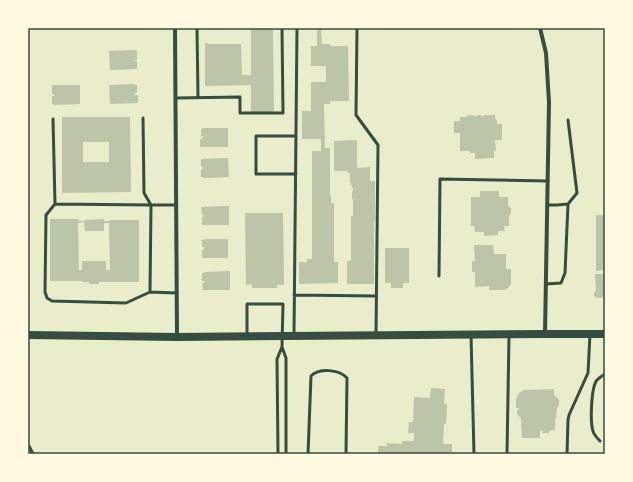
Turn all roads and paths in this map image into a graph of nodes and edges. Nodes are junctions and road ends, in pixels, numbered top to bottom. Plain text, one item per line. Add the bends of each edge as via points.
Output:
1 (175, 28) edge
2 (197, 28) edge
3 (282, 28) edge
4 (297, 28) edge
5 (356, 28) edge
6 (540, 28) edge
7 (198, 97) junction
8 (176, 98) junction
9 (144, 118) dead end
10 (54, 119) dead end
11 (568, 120) dead end
12 (296, 136) junction
13 (296, 174) junction
14 (548, 181) junction
15 (55, 204) junction
16 (176, 204) junction
17 (568, 204) junction
18 (151, 205) junction
19 (547, 205) junction
20 (439, 276) dead end
21 (546, 284) junction
22 (150, 292) junction
23 (177, 293) junction
24 (294, 296) junction
25 (376, 296) junction
26 (509, 334) junction
27 (545, 334) junction
28 (590, 334) junction
29 (605, 334) edge
30 (28, 335) edge
31 (471, 335) junction
32 (294, 336) junction
33 (376, 336) junction
34 (246, 337) junction
35 (282, 337) junction
36 (177, 338) junction
37 (282, 347) junction
38 (605, 374) edge
39 (600, 441) dead end
40 (28, 445) edge
41 (34, 454) edge
42 (278, 454) edge
43 (286, 454) edge
44 (308, 454) edge
45 (346, 454) edge
46 (474, 454) edge
47 (508, 454) edge
48 (568, 454) edge

1 - 8 street
2 - 7 lane
3 - 7 lane via 283,113 240,113 240,97
4 - 12 lane
5 - 25 lane via 356,115 378,145
6 - 14 street via 546,53 549,102
7 - 8 lane
8 - 16 street
9 - 18 lane via 144,193
10 - 15 lane
11 - 17 lane via 577,193
12 - 13 lane
12 - 13 lane via 256,136 256,174
13 - 24 lane
14 - 19 street
14 - 20 lane via 440,179
15 - 18 lane
15 - 22 lane via 46,215 47,298 52,301 126,303
16 - 18 lane
16 - 23 street
17 - 19 lane
17 - 21 lane via 565,273 561,282
18 - 22 lane
19 - 21 street
21 - 27 street
22 - 23 lane
23 - 36 street
24 - 25 lane
24 - 32 lane
25 - 33 lane
26 - 27 main road
26 - 31 main road
26 - 47 lane
27 - 28 main road
28 - 29 main road
28 - 48 lane via 588,373 568,420
30 - 36 main road
31 - 33 main road
31 - 46 lane
32 - 33 main road
32 - 35 main road
34 - 35 main road
34 - 35 lane via 247,304 282,304
34 - 36 main road
35 - 37 lane
37 - 42 lane via 277,359
37 - 43 lane via 286,358
38 - 39 lane via 597,380 592,393 592,430
40 - 41 lane
44 - 45 lane via 311,376 318,371 339,372 347,378

